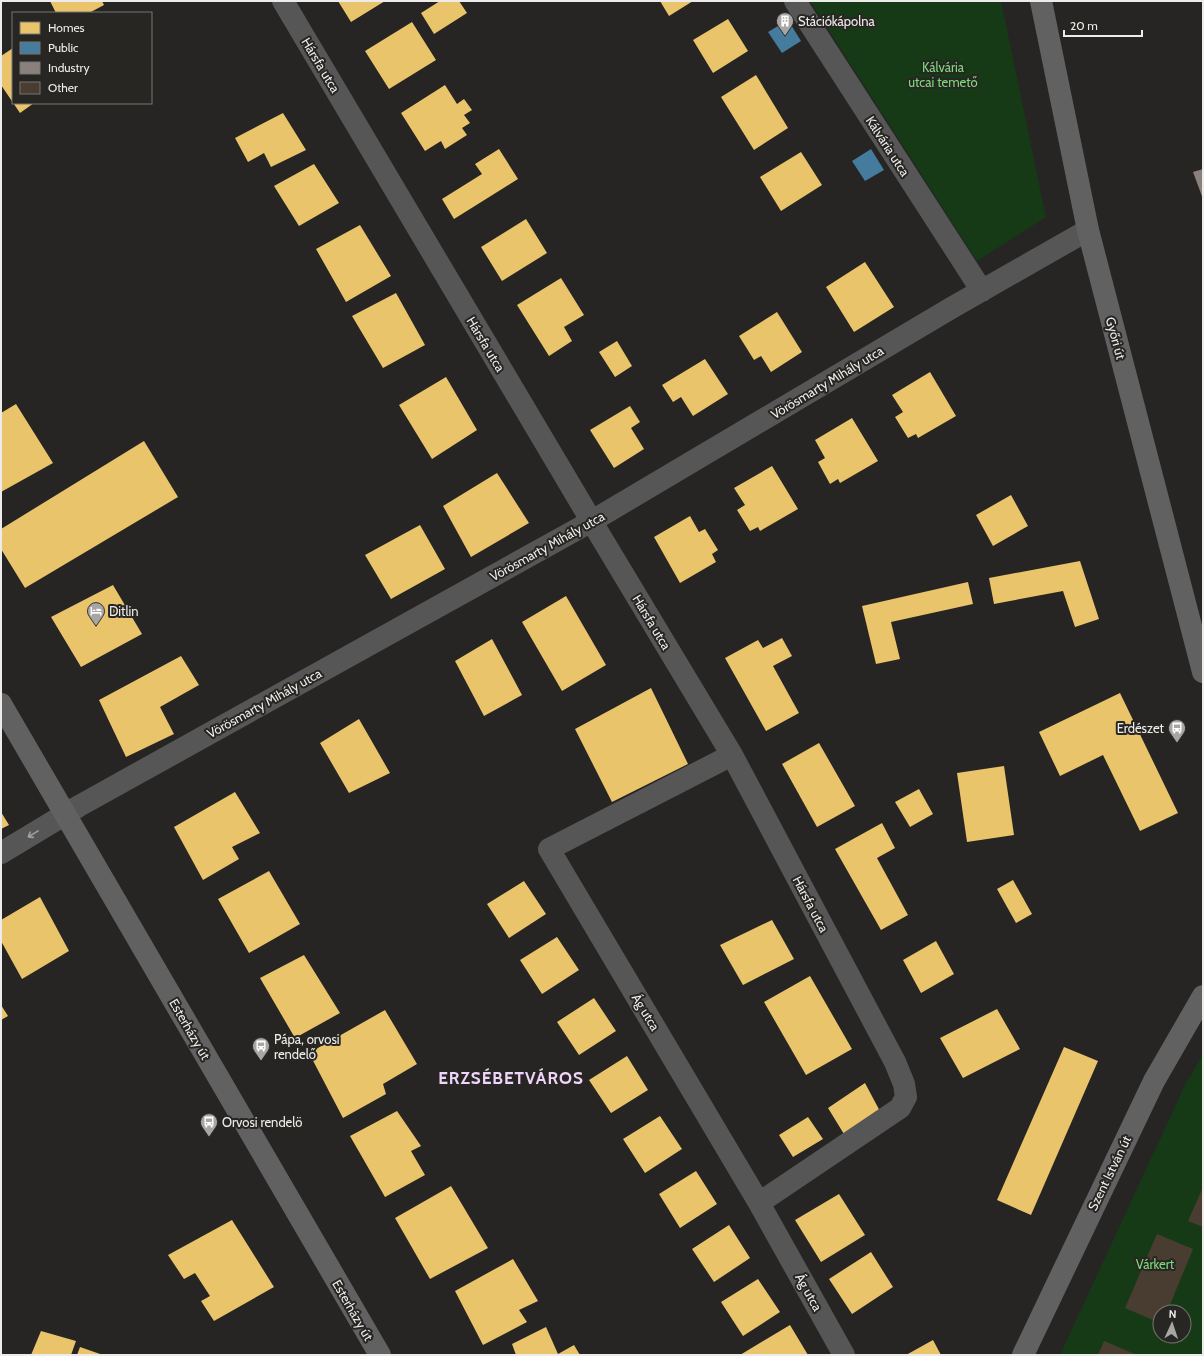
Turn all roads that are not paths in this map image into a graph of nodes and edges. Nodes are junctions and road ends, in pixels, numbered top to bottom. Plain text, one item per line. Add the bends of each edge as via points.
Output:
1 (284, 1) edge
2 (795, 1) edge
3 (1041, 1) edge
4 (1088, 230) junction
5 (982, 291) junction
6 (592, 521) junction
7 (1203, 672) edge
8 (1, 704) edge
9 (732, 755) junction
10 (66, 814) junction
11 (1, 853) edge
12 (1203, 996) edge
13 (759, 1203) junction
14 (380, 1355) edge
15 (844, 1355) edge
16 (1023, 1355) edge

1 - 6 street, Hársfa utca
2 - 5 street, Kálvária utca
3 - 4 street, Győri út
4 - 5 street, Vörösmarty Mihály utca
4 - 7 street, Győri út
5 - 6 street, Vörösmarty Mihály utca
6 - 9 street, Hársfa utca
6 - 10 street, Vörösmarty Mihály utca
8 - 10 street, Esterházy út
9 - 13 street, Hársfa utca via 895,1062 906,1097 900,1108
9 - 13 street, Ág utca via 549,849
10 -> 11 street, Vörösmarty Mihály utca
10 - 14 street, Esterházy út
12 - 16 street, Szent István út via 1154,1081
13 - 15 street, Ág utca

